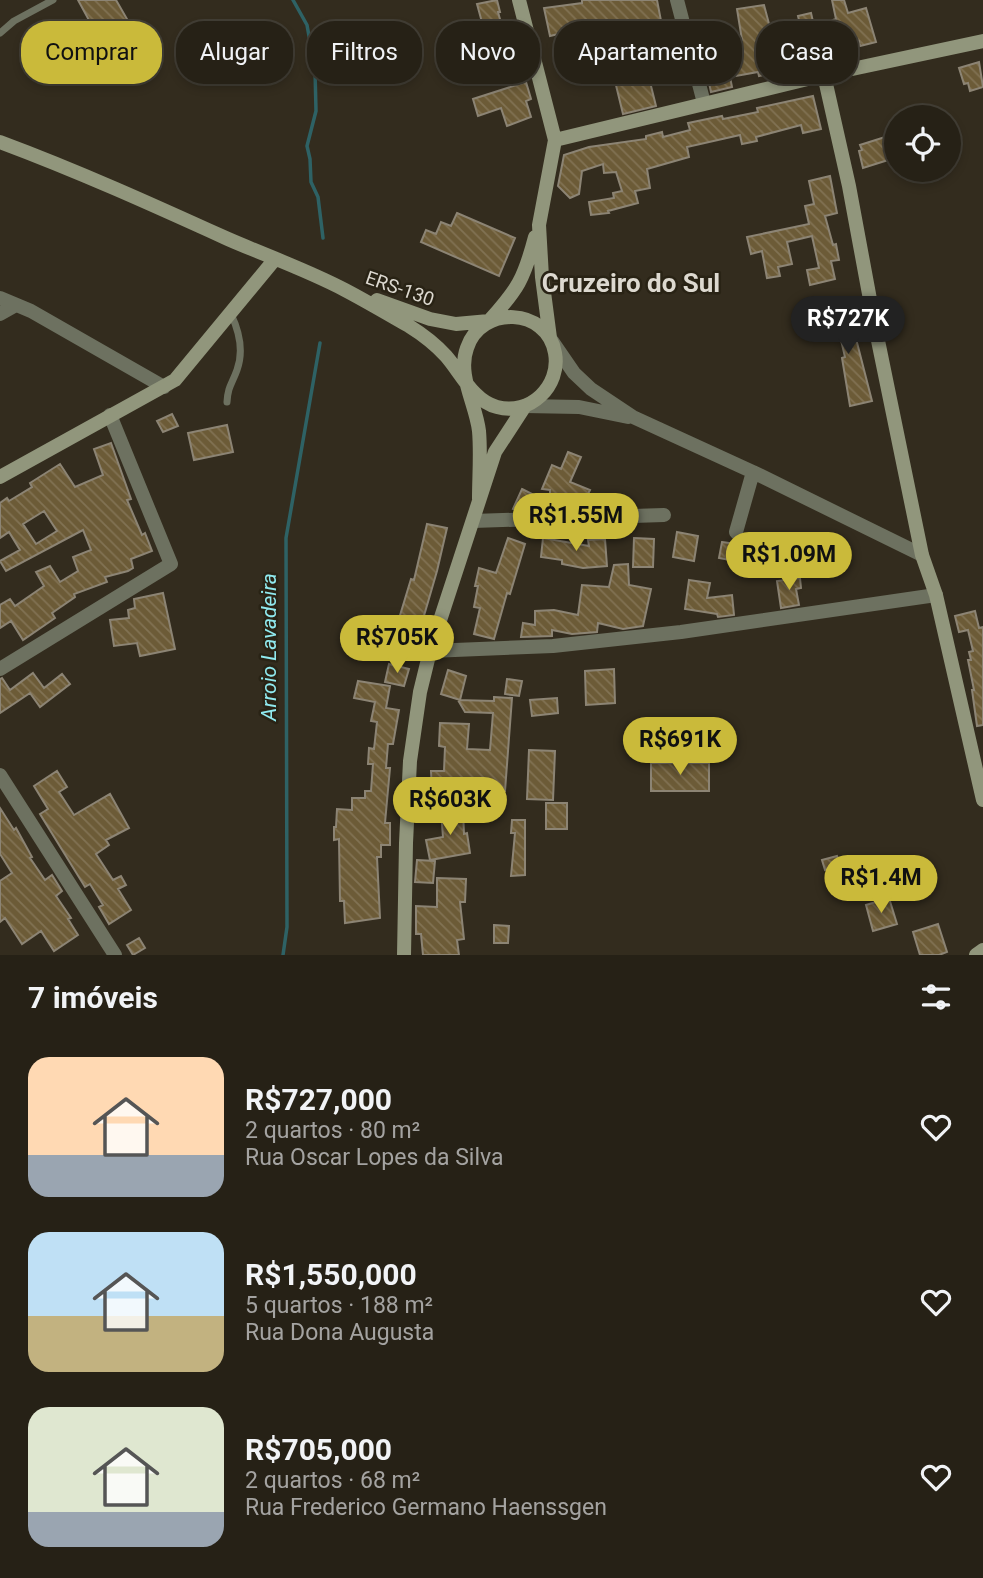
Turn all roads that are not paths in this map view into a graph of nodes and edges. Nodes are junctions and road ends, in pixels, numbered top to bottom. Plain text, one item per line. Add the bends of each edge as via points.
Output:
1 (53, 0) edge
2 (519, 0) edge
3 (677, 0) edge
4 (0, 33) edge
5 (983, 41) edge
6 (858, 68) edge
7 (785, 84) edge
8 (826, 84) edge
9 (704, 103) junction
10 (555, 140) junction
11 (0, 142) edge
12 (539, 225) junction
13 (275, 259) junction
14 (344, 289) junction
15 (0, 298) edge
16 (16, 305) junction
17 (0, 314) edge
18 (230, 314) junction
19 (489, 321) junction
20 (550, 338) junction
21 (466, 380) junction
22 (164, 387) junction
23 (226, 402) dead end
24 (525, 406) junction
25 (110, 415) junction
26 (633, 417) junction
27 (753, 472) junction
28 (0, 477) edge
29 (479, 499) junction
30 (664, 515) dead end
31 (473, 521) junction
32 (736, 532) dead end
33 (922, 555) junction
34 (936, 594) junction
35 (430, 651) junction
36 (0, 669) edge
37 (0, 775) edge
38 (983, 800) edge
39 (983, 950) edge
40 (115, 955) edge
41 (404, 955) edge
42 (976, 955) edge

1 - 4 lane
2 - 10 main road
3 - 9 street
5 - 6 main road
7 - 9 main road
8 - 33 main road
9 - 10 main road
10 - 12 main road
11 - 13 main road, ERS-130
12 - 19 main road via 524,276
12 - 20 main road
13 - 14 main road, ERS-130
13 - 18 main road
14 - 19 main road, ERS-130 via 430,319 456,324
14 - 21 main road, ERS-130 via 423,336
15 - 16 street
16 - 17 street
16 - 22 street
18 - 22 main road
18 - 23 lane via 240,358
19 - 20 main road via 509,316 528,319
19 - 21 main road via 467,346
20 - 24 main road via 556,361 551,383 536,401
20 - 26 street via 574,373
21 - 24 main road via 478,397 495,407
21 - 29 main road via 479,435
22 - 25 main road
24 - 26 street via 579,407
24 - 29 main road via 495,452
25 - 28 main road
25 - 36 street via 171,564
26 - 27 street
27 - 32 street
27 - 33 street
29 - 31 main road
30 - 31 street
31 - 35 main road
33 - 34 main road
34 - 35 street via 681,632 552,646
34 - 38 main road
35 - 41 main road via 410,761
37 - 40 street
39 - 42 main road

